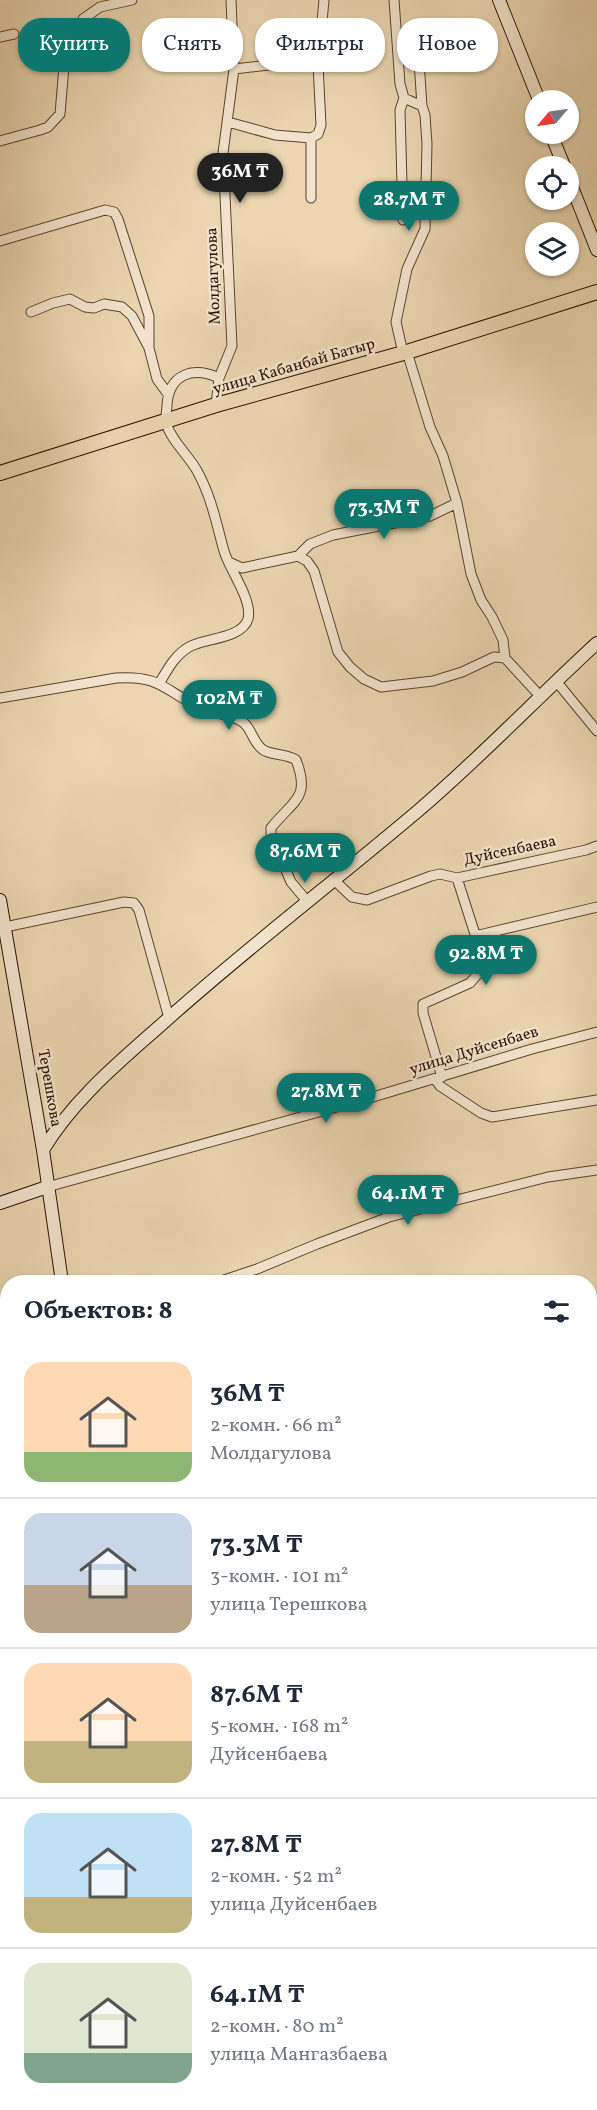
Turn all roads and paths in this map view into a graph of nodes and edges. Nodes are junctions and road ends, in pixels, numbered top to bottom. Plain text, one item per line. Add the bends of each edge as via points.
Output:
1 (132, 0) edge
2 (231, 0) edge
3 (324, 0) edge
4 (394, 0) edge
5 (499, 0) edge
6 (99, 3) edge
7 (232, 18) edge
8 (322, 18) edge
9 (14, 34) dead end
10 (0, 38) edge
11 (234, 72) edge
12 (318, 72) edge
13 (420, 72) edge
14 (535, 90) edge
15 (404, 98) junction
16 (422, 106) junction
17 (228, 122) junction
18 (311, 138) junction
19 (0, 141) edge
20 (311, 198) dead end
21 (579, 205) edge
22 (403, 219) dead end
23 (0, 241) edge
24 (597, 250) edge
25 (597, 292) edge
26 (31, 312) dead end
27 (149, 348) junction
28 (405, 352) junction
29 (219, 378) junction
30 (168, 394) junction
31 (216, 405) junction
32 (166, 422) junction
33 (0, 473) edge
34 (457, 503) junction
35 (298, 556) junction
36 (229, 562) junction
37 (597, 643) edge
38 (504, 658) junction
39 (556, 681) junction
40 (160, 682) junction
41 (540, 696) junction
42 (0, 698) edge
43 (597, 731) edge
44 (597, 846) edge
45 (457, 878) junction
46 (333, 879) junction
47 (0, 900) edge
48 (307, 901) junction
49 (597, 907) edge
50 (5, 927) junction
51 (476, 936) junction
52 (169, 1018) junction
53 (597, 1032) edge
54 (439, 1078) junction
55 (597, 1100) edge
56 (43, 1150) junction
57 (597, 1170) edge
58 (47, 1187) junction
59 (0, 1203) edge
60 (61, 1275) edge
61 (237, 1275) edge

1 - 6 street
2 - 7 street, Молдагулова
3 - 8 street
4 - 15 street
5 - 14 street
6 - 19 street via 83,19 64,66 60,114 48,127
9 - 10 street
11 - 17 street, Молдагулова
12 - 18 street via 321,125 318,134
13 - 16 street
15 - 16 street
15 - 22 street via 400,110
16 - 28 street via 428,144 427,205 425,229 407,269 396,322
17 - 18 street via 275,135
17 - 29 street, Молдагулова via 223,153 232,346
18 - 20 street
21 - 24 street
23 - 27 street via 105,210 114,212 149,316
25 - 28 main road, улица Кабанбай Батыр
26 - 27 street via 70,299 85,307 122,307 132,316
27 - 30 street via 157,379
28 - 31 main road, улица Кабанбай Батыр
28 - 34 street
29 - 30 street via 195,372 179,378
29 - 31 street, Молдагулова
30 - 32 street
31 - 32 main road, улица Кабанбай Батыр
32 - 33 main road, улица Кабанбай Батыр
32 - 36 street via 212,504
34 - 35 street via 430,516 333,536 310,544
34 - 38 street via 471,574 503,640
35 - 36 street via 242,568
35 - 38 street via 314,571 338,652 364,679 381,687 433,681 494,657
36 - 40 street via 247,603 246,624 228,635 190,646 177,656
37 - 39 street
38 - 41 street
39 - 41 street
39 - 43 street
40 - 42 street via 136,676 116,678
40 - 48 street via 200,707 239,719 263,751 296,760 303,785 300,795 271,828 271,836 291,882
41 - 46 street via 418,810
44 - 45 street, Дуйсенбаева
45 - 46 street, Дуйсенбаева via 431,876 367,900 352,897
45 - 51 street
46 - 48 street
47 - 50 street, Терешкова
48 - 52 street
49 - 51 street
50 - 52 street via 134,903
50 - 56 street, Терешкова
51 - 54 street via 483,968 478,975 470,983 423,1004
52 - 56 street via 85,1094
53 - 54 street, улица Дуйсенбаев
54 - 55 street via 440,1086 492,1117
54 - 58 street, улица Дуйсенбаев
56 - 58 street, Терешкова
57 - 61 street via 548,1177 389,1217
58 - 59 street
58 - 60 street, Терешкова

